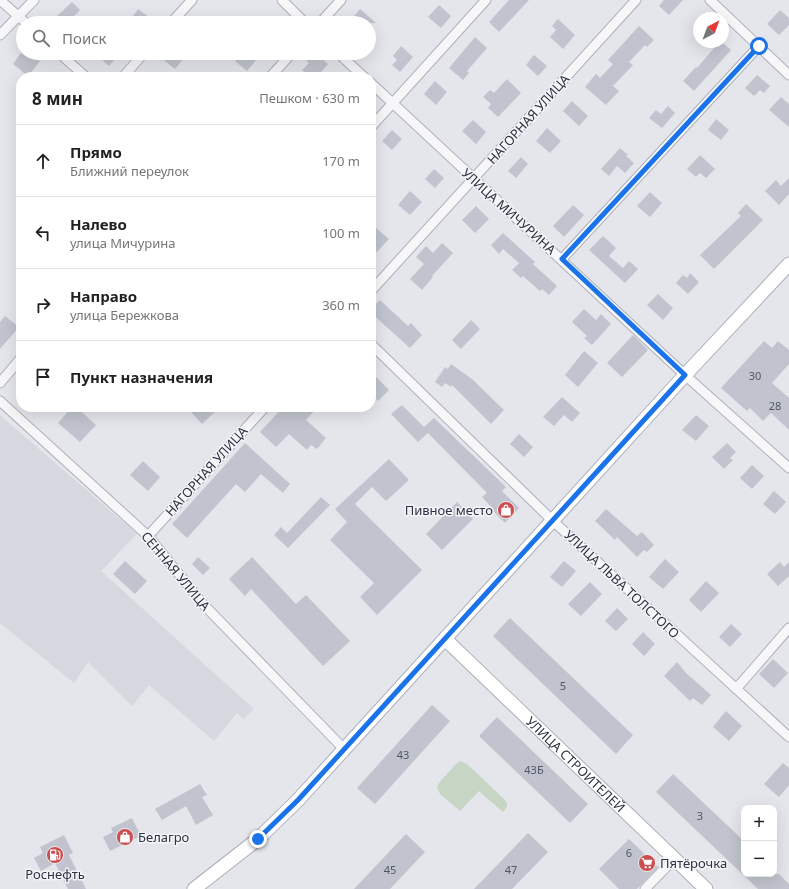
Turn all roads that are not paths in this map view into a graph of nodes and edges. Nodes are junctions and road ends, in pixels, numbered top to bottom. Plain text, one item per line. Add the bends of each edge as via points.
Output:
1 (0, 0) edge
2 (34, 0) edge
3 (192, 0) edge
4 (282, 0) edge
5 (341, 0) edge
6 (486, 0) edge
7 (636, 0) edge
8 (710, 0) edge
9 (19, 16) joint
10 (178, 16) edge
11 (298, 16) edge
12 (326, 16) edge
13 (16, 19) edge
14 (0, 35) edge
15 (759, 46) junction
16 (68, 60) edge
17 (138, 60) edge
18 (286, 60) edge
19 (346, 60) edge
20 (81, 72) edge
21 (127, 72) edge
22 (275, 72) edge
23 (359, 72) edge
24 (789, 76) edge
25 (376, 88) edge
26 (393, 103) junction
27 (376, 122) edge
28 (474, 179) junction
29 (562, 259) junction
30 (789, 264) edge
31 (376, 286) edge
32 (376, 349) edge
33 (16, 364) edge
34 (685, 375) junction
35 (0, 383) edge
36 (0, 401) edge
37 (260, 412) edge
38 (789, 468) edge
39 (553, 521) junction
40 (148, 536) junction
41 (789, 628) edge
42 (445, 640) junction
43 (736, 689) junction
44 (789, 737) edge
45 (344, 749) junction
46 (674, 859) junction
47 (194, 889) edge
48 (645, 889) edge
49 (706, 889) edge

1 - 9 street
2 - 9 street
3 - 10 street
4 - 11 street
5 - 12 street
6 - 26 street
7 - 28 street, НАГОРНАЯ УЛИЦА
8 - 15 street
13 - 14 street
15 - 24 street
15 - 29 street
16 - 20 street
17 - 21 street
18 - 22 street
19 - 23 street
25 - 26 street, УЛИЦА МИЧУРИНА
26 - 27 street
26 - 28 street, УЛИЦА МИЧУРИНА
28 - 29 street, УЛИЦА МИЧУРИНА
28 - 31 street, НАГОРНАЯ УЛИЦА
29 - 34 street, УЛИЦА МИЧУРИНА
30 - 34 street
32 - 39 street, УЛИЦА ЛЬВА ТОЛСТОГО
33 - 35 street
34 - 38 street, УЛИЦА МИЧУРИНА
34 - 39 street
36 - 40 street, СЕННАЯ УЛИЦА
37 - 40 street, НАГОРНАЯ УЛИЦА
39 - 42 street
39 - 43 street, УЛИЦА ЛЬВА ТОЛСТОГО
40 - 45 street, СЕННАЯ УЛИЦА via 203,604
41 - 43 street
42 - 45 street
42 - 46 street, УЛИЦА СТРОИТЕЛЕЙ
43 - 44 street, УЛИЦА ЛЬВА ТОЛСТОГО
45 - 47 street via 258,839
46 - 48 street
46 - 49 street, УЛИЦА СТРОИТЕЛЕЙ

